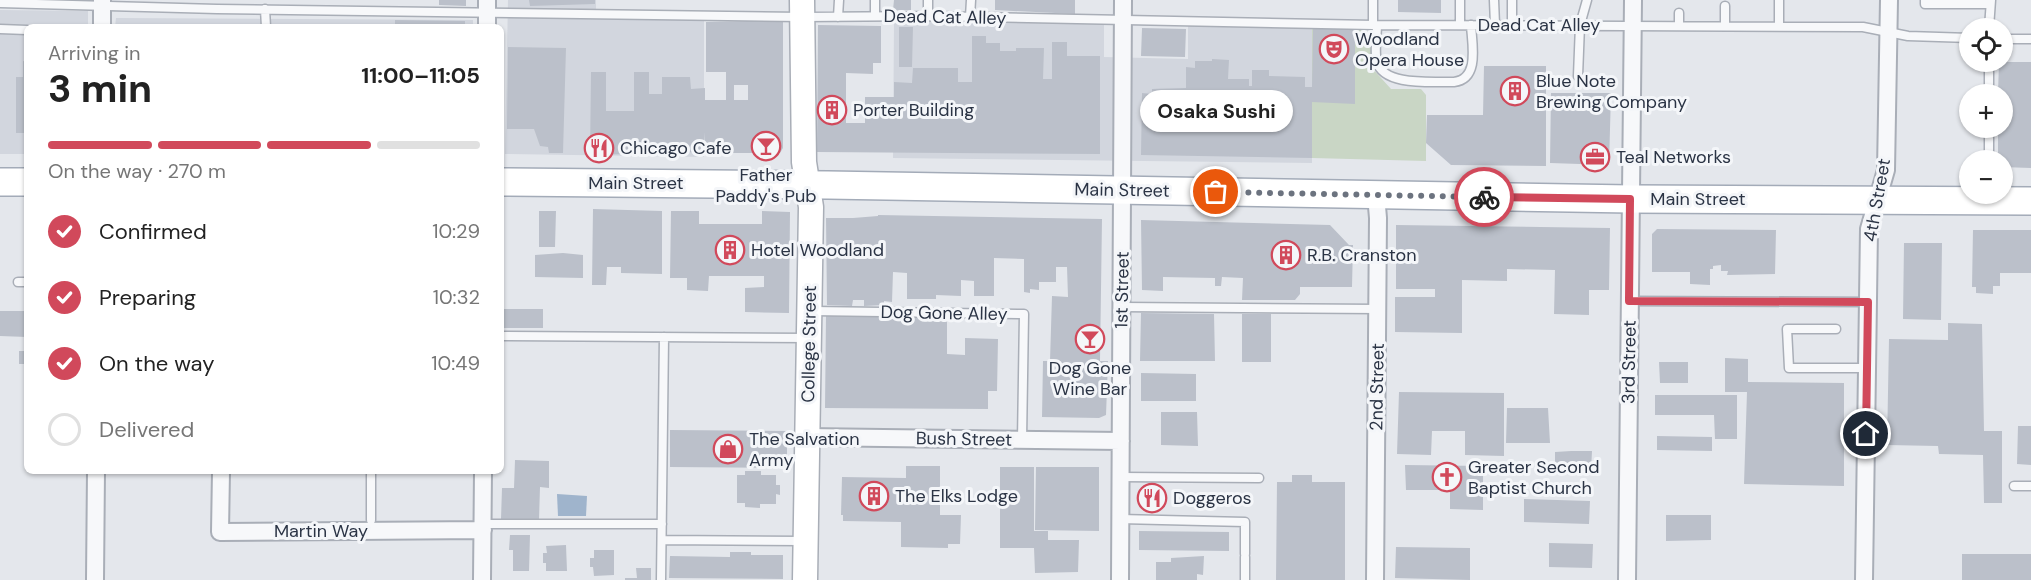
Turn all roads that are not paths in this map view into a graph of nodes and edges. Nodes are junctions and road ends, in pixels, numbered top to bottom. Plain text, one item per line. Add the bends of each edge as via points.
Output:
1 (326, 0) edge
2 (839, 0) edge
3 (875, 0) edge
4 (928, 0) edge
5 (970, 0) edge
6 (1123, 0) edge
7 (1373, 0) edge
8 (1460, 0) edge
9 (1494, 0) edge
10 (1512, 0) edge
11 (1587, 0) edge
12 (1633, 0) edge
13 (1779, 0) edge
14 (1889, 0) edge
15 (1925, 0) edge
16 (1990, 2) edge
17 (0, 3) edge
18 (102, 3) edge
19 (1725, 6) dead end
20 (266, 9) junction
21 (802, 9) edge
22 (325, 10) junction
23 (487, 13) edge
24 (1680, 13) dead end
25 (875, 16) junction
26 (928, 16) junction
27 (838, 17) junction
28 (970, 17) junction
29 (1989, 18) edge
30 (1123, 19) junction
31 (102, 24) edge
32 (266, 24) edge
33 (1375, 25) junction
34 (1460, 25) junction
35 (1471, 25) junction
36 (1494, 25) junction
37 (1512, 25) junction
38 (1580, 25) junction
39 (1632, 26) junction
40 (1679, 26) junction
41 (1725, 26) junction
42 (1779, 26) junction
43 (0, 29) edge
44 (24, 30) edge
45 (1889, 33) junction
46 (1959, 38) edge
47 (2013, 39) edge
48 (2031, 39) edge
49 (1578, 76) dead end
50 (0, 182) edge
51 (24, 182) edge
52 (504, 182) edge
53 (807, 185) junction
54 (1123, 190) junction
55 (1376, 195) junction
56 (1959, 198) edge
57 (1630, 199) junction
58 (2013, 199) edge
59 (1878, 200) junction
60 (2031, 201) edge
61 (1629, 301) junction
62 (1868, 302) junction
63 (1122, 307) junction
64 (1378, 309) junction
65 (809, 311) junction
66 (1836, 329) dead end
67 (504, 336) edge
68 (664, 337) junction
69 (809, 338) junction
70 (1867, 368) junction
71 (807, 437) junction
72 (1022, 440) junction
73 (1121, 441) junction
74 (96, 474) edge
75 (221, 474) edge
76 (371, 474) edge
77 (483, 474) edge
78 (1120, 477) junction
79 (1259, 478) dead end
80 (2014, 486) dead end
81 (2031, 486) edge
82 (1120, 519) junction
83 (371, 520) dead end
84 (662, 524) junction
85 (483, 527) junction
86 (662, 540) junction
87 (806, 541) junction
88 (95, 580) edge
89 (482, 580) edge
90 (662, 580) edge
91 (804, 580) edge
92 (1120, 580) edge
93 (1245, 580) edge
94 (1375, 580) edge
95 (1627, 580) edge
96 (1864, 580) edge

1 - 22 lane
2 - 27 lane
3 - 25 lane
4 - 26 lane
5 - 28 lane
6 - 30 street, 1st Street
7 - 33 lane
8 - 34 lane
9 - 36 lane
10 - 37 lane
11 - 38 lane
12 - 39 street, 3rd Street
13 - 42 lane
14 - 45 street, 4th Street
15 - 16 lane via 1925,4
16 - 29 lane
17 - 18 lane, Dead Cat Alley
18 - 20 lane, Dead Cat Alley
18 - 31 street
19 - 41 lane
20 - 22 lane, Dead Cat Alley
20 - 32 lane
21 - 23 lane, Dead Cat Alley
21 - 27 lane, Dead Cat Alley
21 - 53 street, College Street
22 - 23 lane, Dead Cat Alley
24 - 40 lane
25 - 26 lane, Dead Cat Alley
25 - 27 lane, Dead Cat Alley
26 - 28 lane, Dead Cat Alley
28 - 30 lane, Dead Cat Alley
30 - 33 lane, Dead Cat Alley
30 - 54 street, 1st Street
33 - 34 lane, Dead Cat Alley
33 - 35 lane via 1377,63 1384,74 1397,80 1462,81 1468,77 1472,64
34 - 35 lane, Dead Cat Alley
35 - 36 lane, Dead Cat Alley
36 - 37 lane, Dead Cat Alley
37 - 38 lane, Dead Cat Alley
38 - 39 lane, Dead Cat Alley
38 - 49 lane
39 - 40 lane, Dead Cat Alley
39 - 57 street, 3rd Street
40 - 41 lane, Dead Cat Alley
41 - 42 lane, Dead Cat Alley
42 - 45 lane, Dead Cat Alley via 1863,27
43 - 44 lane
45 - 46 lane, Dead Cat Alley
45 - 59 street, 4th Street via 1886,170
47 - 48 lane
50 - 51 main road
52 - 53 main road, Main Street
53 - 54 main road, Main Street
53 - 65 street, College Street via 811,207
54 - 55 main road, Main Street
54 - 63 street, 1st Street
55 - 57 main road, Main Street
55 - 64 street, 2nd Street
56 - 59 main road, Main Street
57 - 59 main road, Main Street
57 - 61 street, 3rd Street
58 - 60 main road, Main Street
59 - 62 street, 4th Street via 1869,229
61 - 62 lane
61 - 95 street, 3rd Street
62 - 70 street, 4th Street
63 - 64 lane
63 - 73 street, 1st Street
64 - 94 street, 2nd Street
65 - 69 street, College Street
65 - 72 lane, Dog Gone Alley via 1024,314
66 - 70 lane via 1787,329 1789,368
67 - 68 lane
68 - 69 lane
68 - 84 lane
69 - 71 street, College Street
70 - 96 street, 4th Street
71 - 72 street, Bush Street
71 - 87 street, College Street
72 - 73 street, Bush Street
73 - 78 street, 1st Street
74 - 88 street
75 - 85 street, Martin Way via 220,532
76 - 83 lane
77 - 85 street
78 - 79 lane
78 - 82 street, 1st Street
80 - 81 lane
82 - 92 street, 1st Street
82 - 93 lane via 1245,522
84 - 85 lane
84 - 86 lane
85 - 89 street
86 - 87 lane
86 - 90 lane
87 - 91 street, College Street

